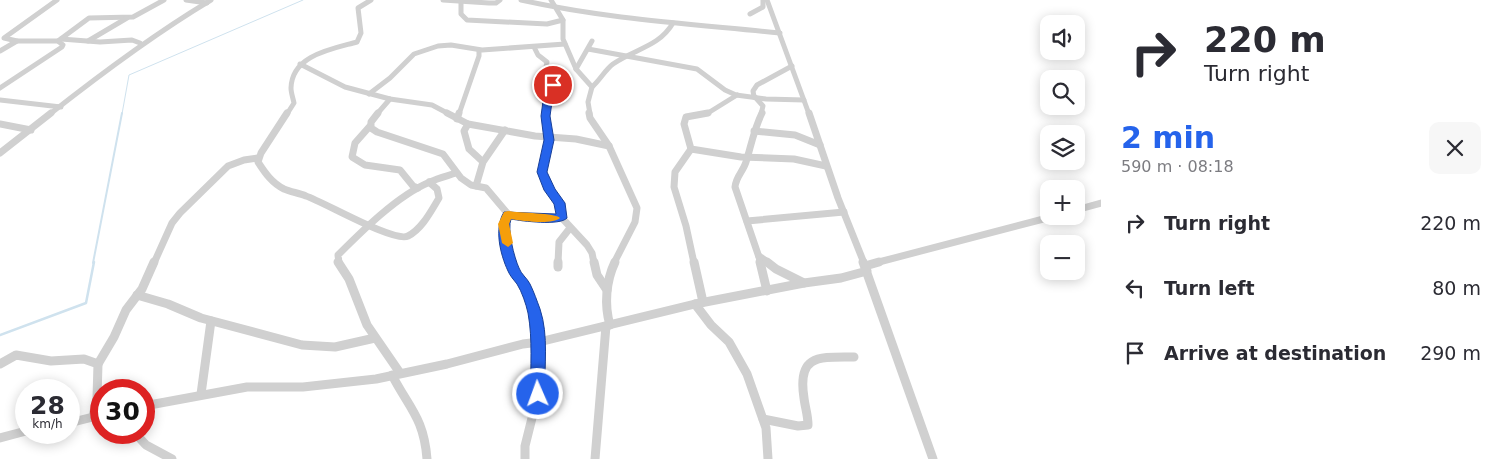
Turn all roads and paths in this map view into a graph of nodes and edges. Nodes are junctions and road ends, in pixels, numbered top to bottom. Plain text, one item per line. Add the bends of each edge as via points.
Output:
1 (57, 0) edge
2 (164, 0) edge
3 (186, 0) edge
4 (371, 0) edge
5 (443, 0) edge
6 (500, 0) edge
7 (521, 0) edge
8 (551, 0) edge
9 (765, 0) edge
10 (209, 1) edge
11 (461, 2) junction
12 (555, 7) junction
13 (750, 14) dead end
14 (127, 18) junction
15 (563, 20) junction
16 (673, 23) junction
17 (780, 33) junction
18 (60, 40) junction
19 (592, 40) dead end
20 (16, 42) junction
21 (88, 42) junction
22 (140, 43) dead end
23 (566, 44) junction
24 (534, 47) junction
25 (588, 49) junction
26 (479, 50) junction
27 (0, 51) edge
28 (628, 56) junction
29 (300, 64) junction
30 (792, 66) junction
31 (576, 69) junction
32 (592, 87) junction
33 (0, 88) edge
34 (369, 94) junction
35 (737, 95) junction
36 (755, 97) junction
37 (390, 99) junction
38 (0, 100) edge
39 (804, 100) junction
40 (61, 107) junction
41 (457, 119) junction
42 (0, 124) edge
43 (468, 124) junction
44 (370, 126) junction
45 (31, 130) junction
46 (505, 130) junction
47 (754, 131) junction
48 (548, 137) junction
49 (820, 145) junction
50 (609, 146) junction
51 (691, 149) junction
52 (0, 153) edge
53 (748, 157) junction
54 (258, 158) junction
55 (482, 162) junction
56 (826, 166) junction
57 (456, 173) junction
58 (429, 182) junction
59 (476, 186) junction
60 (418, 188) junction
61 (1101, 203) edge
62 (1085, 207) edge
63 (844, 212) junction
64 (508, 214) junction
65 (562, 218) junction
66 (1040, 220) edge
67 (747, 221) junction
68 (367, 225) junction
69 (570, 228) junction
70 (759, 256) junction
71 (558, 267) dead end
72 (866, 268) junction
73 (804, 283) junction
74 (607, 290) junction
75 (767, 292) junction
76 (137, 295) junction
77 (699, 303) junction
78 (212, 321) junction
79 (608, 325) junction
80 (375, 338) junction
81 (539, 342) junction
82 (854, 357) dead end
83 (0, 364) edge
84 (98, 364) junction
85 (396, 374) junction
86 (98, 379) edge
87 (201, 394) junction
88 (155, 404) edge
89 (763, 419) junction
90 (15, 434) edge
91 (0, 438) edge
92 (145, 444) edge
93 (172, 459) edge
94 (427, 459) edge
95 (525, 459) edge
96 (595, 459) edge
97 (768, 459) edge
98 (933, 459) edge

1 - 20 street via 4,38
2 - 14 street
3 - 10 street
4 - 29 street via 358,8 361,33 357,42
5 - 11 street
6 - 11 street via 494,3
7 - 12 street
8 - 12 street
9 - 13 street via 763,7
9 - 17 street
10 - 40 street via 168,26
11 - 15 street via 461,14 467,20 548,24
12 - 15 street
12 - 16 street
14 - 18 street via 89,18
14 - 21 street
15 - 23 street via 562,36
16 - 17 street
16 - 28 street via 664,38
17 - 30 street
18 - 20 street
18 - 21 street
18 - 33 street via 62,47
19 - 25 street
20 - 27 street
21 - 22 street via 132,40
23 - 24 street
23 - 31 street
24 - 26 street
24 - 48 street via 547,62 545,80 556,89 548,94
25 - 28 street
25 - 31 street
26 - 34 street via 445,45 421,50
26 - 41 street
28 - 32 street via 616,61
28 - 35 street via 697,69 726,91
29 - 34 street
29 - 54 street via 292,80 294,103
30 - 36 street via 757,85 753,91
30 - 39 street
31 - 32 street
32 - 50 street via 588,102 590,118
34 - 37 street
35 - 36 street
35 - 51 street via 708,113 686,117 684,124
36 - 39 street
36 - 47 street via 763,111
37 - 41 street via 432,106
37 - 44 street
38 - 40 street
39 - 49 street
40 - 45 street
41 - 43 street
42 - 45 street
43 - 46 street
43 - 55 street via 464,131 467,144
44 - 57 street via 377,132 443,154
44 - 60 street via 353,145 352,157 365,165 400,170
45 - 52 street
46 - 48 street
46 - 55 street
47 - 49 street via 795,135
47 - 53 street
48 - 50 street
48 - 65 street via 542,172 559,203
49 - 56 street
50 - 74 street via 633,197 637,214 611,270
51 - 53 street
51 - 77 street via 675,172 674,187 686,226
53 - 56 street via 794,159
53 - 67 street via 736,178
54 - 68 street via 267,177 284,189 323,203
54 - 76 street via 228,166 187,205 172,223 152,270
55 - 59 street
56 - 63 street
57 - 58 street
57 - 59 street
58 - 60 street
58 - 68 street via 437,189 439,198 420,227 400,237
59 - 64 street via 486,188
60 - 68 street
61 - 62 street
63 - 67 street
63 - 72 street
64 - 65 street via 523,218
64 - 81 street via 503,224 509,255 530,299
65 - 69 street
66 - 72 street
67 - 70 street
68 - 80 street via 341,251 337,261 350,279
69 - 71 street via 559,242
69 - 74 street via 592,253 597,275
70 - 73 street
70 - 75 street
72 - 73 street via 841,278
72 - 98 street
73 - 75 street
74 - 79 street
75 - 77 street
76 - 78 street
76 - 84 street
77 - 79 street
77 - 89 street via 708,322 736,352
78 - 80 street via 302,345 335,347
78 - 87 street
79 - 81 street
79 - 96 street
80 - 85 street via 393,360
81 - 85 street
81 - 95 street via 538,394 525,446
82 - 89 street via 808,361 802,379 808,425
83 - 84 street via 16,355 51,361 84,359
84 - 86 street
85 - 87 street via 303,387 247,387
85 - 94 street via 398,387 422,427
87 - 88 street
89 - 97 street
90 - 91 street
92 - 93 street

